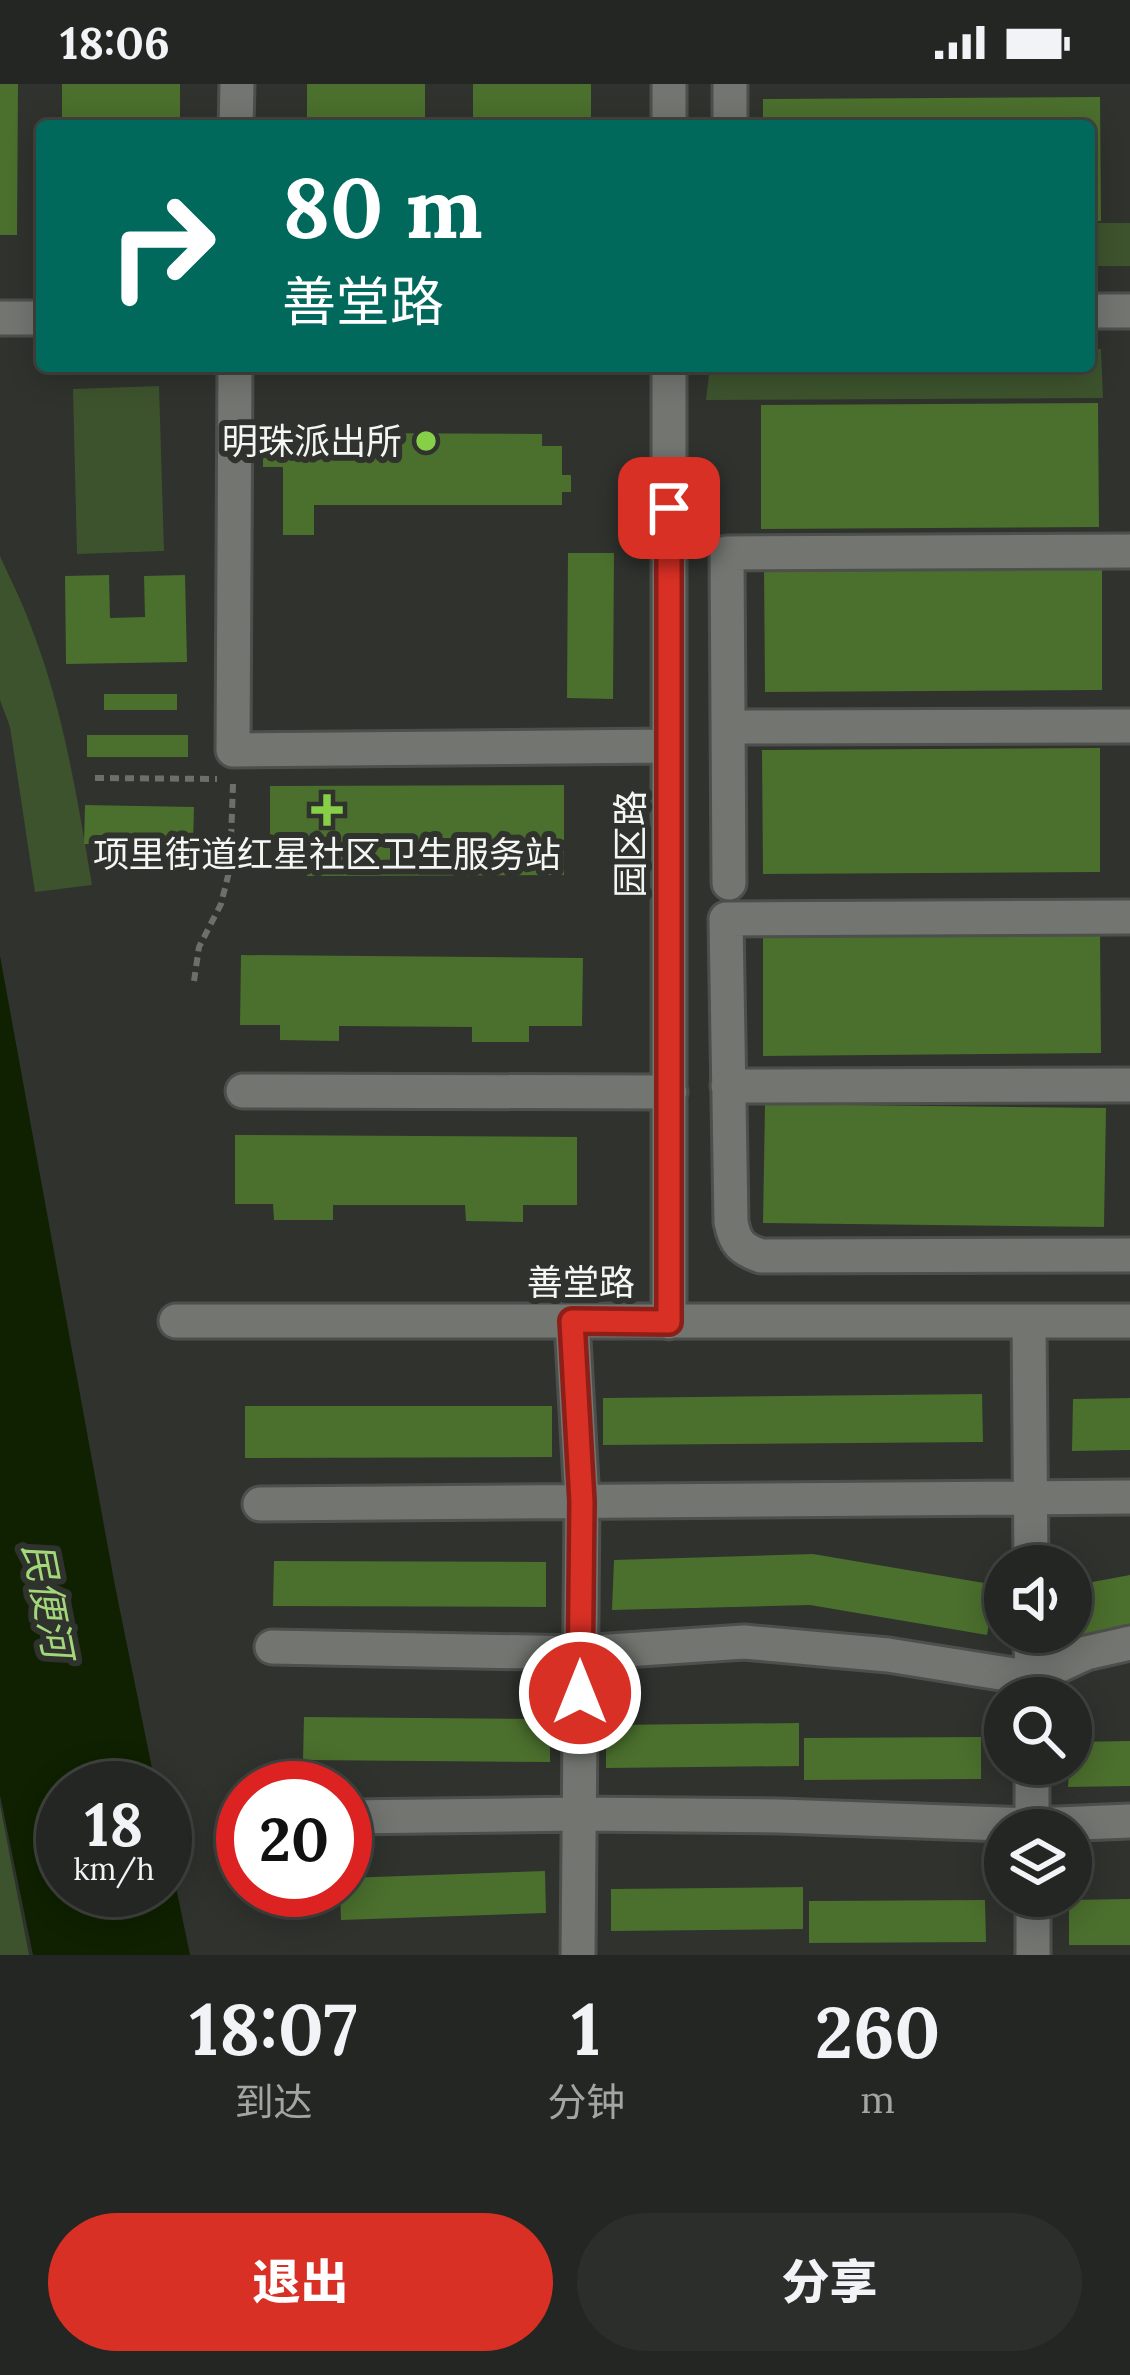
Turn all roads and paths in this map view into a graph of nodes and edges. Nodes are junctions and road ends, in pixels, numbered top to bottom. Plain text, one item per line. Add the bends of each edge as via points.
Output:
1 (237, 84) edge
2 (669, 84) edge
3 (730, 84) edge
4 (236, 120) edge
5 (669, 120) edge
6 (730, 120) edge
7 (1095, 311) edge
8 (1130, 311) edge
9 (0, 318) edge
10 (36, 318) edge
11 (235, 372) edge
12 (669, 372) edge
13 (1130, 551) edge
14 (1130, 726) edge
15 (728, 727) junction
16 (669, 746) junction
17 (95, 778) dead end
18 (729, 884) dead end
19 (1130, 916) edge
20 (194, 981) dead end
21 (1130, 1085) edge
22 (728, 1086) junction
23 (243, 1091) dead end
24 (670, 1092) junction
25 (1130, 1255) edge
26 (176, 1321) dead end
27 (572, 1321) junction
28 (669, 1322) junction
29 (1029, 1322) junction
30 (1130, 1322) edge
31 (1030, 1498) junction
32 (1130, 1498) edge
33 (582, 1502) junction
34 (260, 1504) dead end
35 (1031, 1545) edge
36 (1130, 1643) edge
37 (272, 1647) dead end
38 (580, 1652) junction
39 (985, 1677) edge
40 (1049, 1677) edge
41 (579, 1814) junction
42 (372, 1817) edge
43 (1130, 1821) edge
44 (1092, 1824) edge
45 (984, 1826) edge
46 (1033, 1917) edge
47 (578, 1955) edge
48 (1033, 1955) edge

1 - 4 street
2 - 5 street
3 - 6 street
7 - 8 street
9 - 10 street
11 - 16 street via 233,750
12 - 16 street, 园区路
13 - 15 street via 728,553
14 - 15 street
15 - 18 street
16 - 24 street, 园区路
17 - 20 path via 233,779 230,868
19 - 22 street via 726,919
21 - 22 street
22 - 25 street via 731,1222 744,1250
23 - 24 street
24 - 28 street, 园区路
26 - 27 street, 善堂路
27 - 28 street, 善堂路
27 - 33 street
28 - 29 street, 善堂路
29 - 30 street, 善堂路
29 - 31 street
31 - 32 street
31 - 33 street
31 - 35 street
33 - 34 street
33 - 38 street
36 - 40 street via 1086,1654
37 - 38 street
38 - 39 street via 744,1642 888,1654
38 - 41 street
41 - 42 street
41 - 45 street
41 - 47 street
43 - 44 street
46 - 48 street

